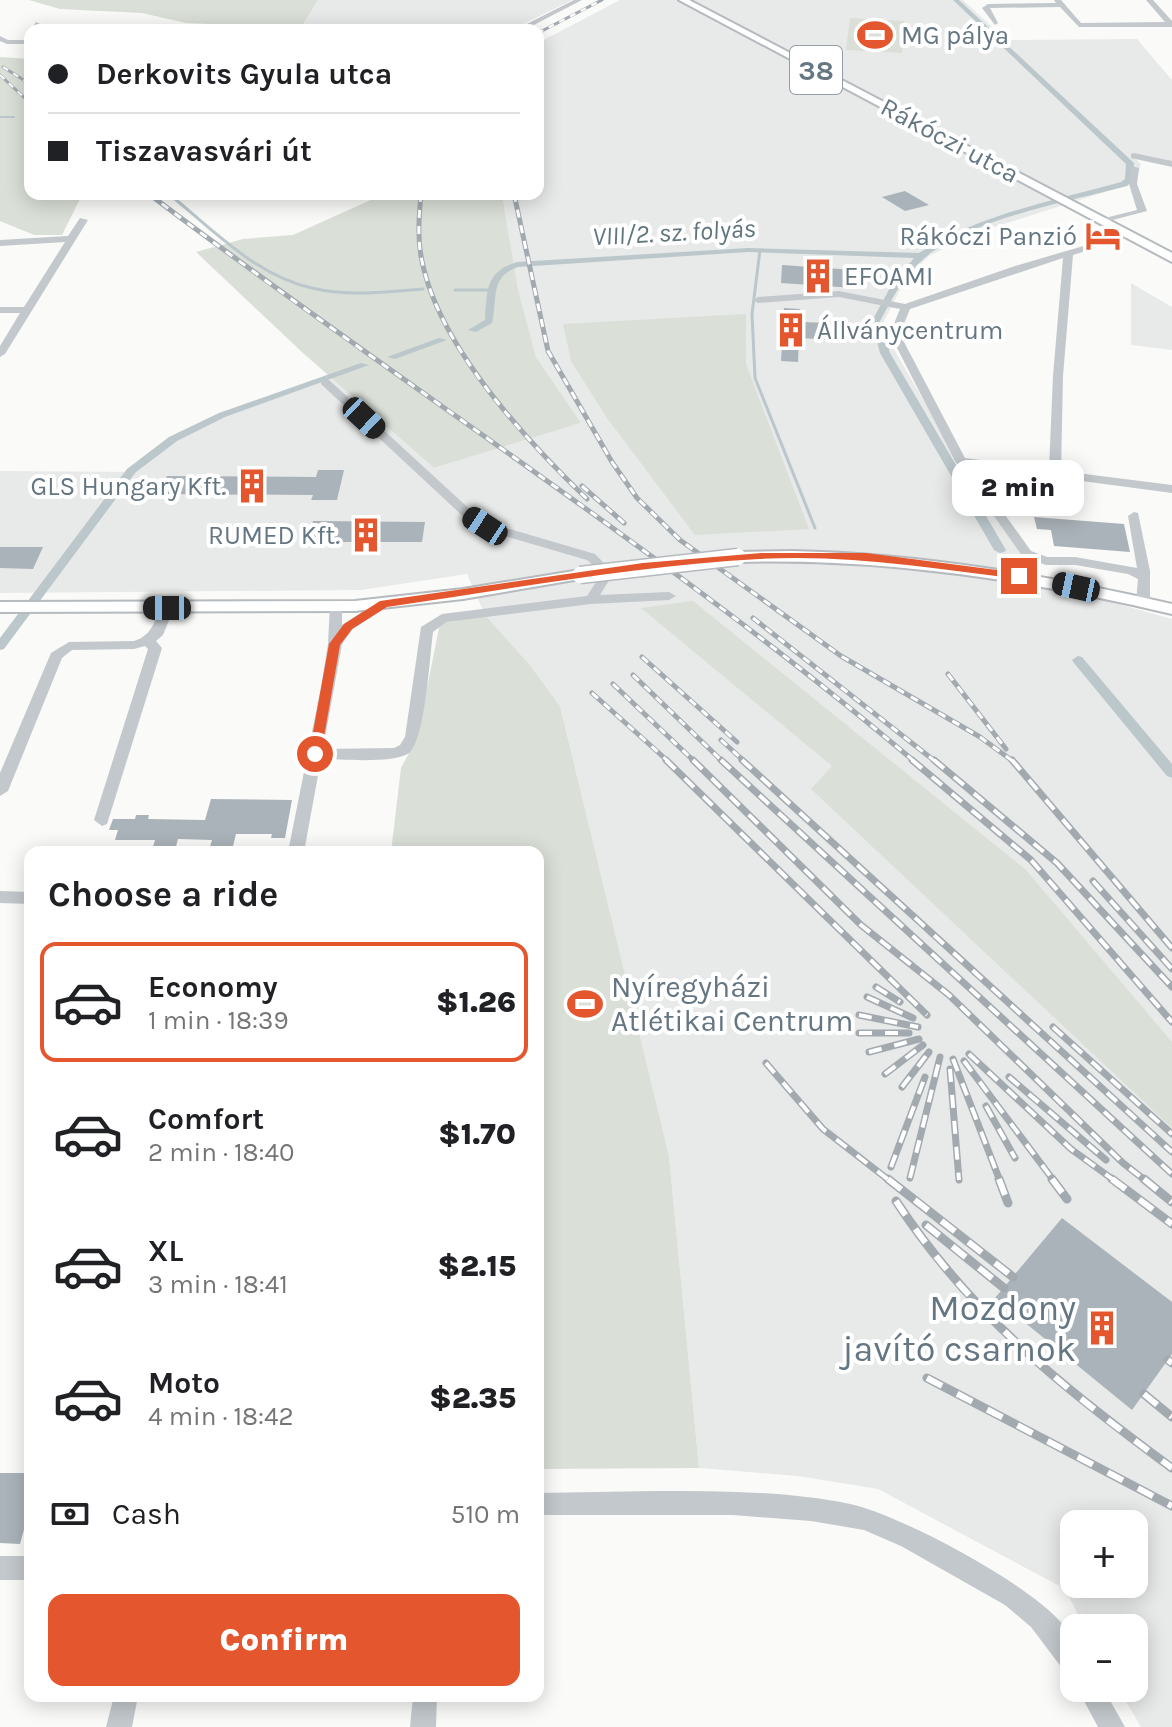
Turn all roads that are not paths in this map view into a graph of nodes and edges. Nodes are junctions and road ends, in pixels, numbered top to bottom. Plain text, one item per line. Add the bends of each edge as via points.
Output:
1 (579, 0) edge
2 (683, 0) edge
3 (1149, 0) edge
4 (1060, 3) edge
5 (995, 23) dead end
6 (531, 24) edge
7 (1079, 25) junction
8 (1172, 25) edge
9 (0, 38) edge
10 (1088, 38) dead end
11 (24, 42) edge
12 (1134, 156) dead end
13 (1172, 164) edge
14 (1135, 168) dead end
15 (83, 220) dead end
16 (1104, 221) junction
17 (0, 231) edge
18 (1131, 235) junction
19 (71, 239) junction
20 (20, 241) junction
21 (0, 243) edge
22 (1068, 254) junction
23 (1172, 258) edge
24 (758, 300) dead end
25 (906, 307) junction
26 (0, 310) edge
27 (27, 310) junction
28 (0, 354) edge
29 (325, 382) dead end
30 (961, 461) junction
31 (1055, 474) junction
32 (1172, 489) edge
33 (1134, 516) dead end
34 (1142, 576) junction
35 (669, 596) dead end
36 (591, 600) junction
37 (1143, 602) junction
38 (384, 604) junction
39 (0, 607) edge
40 (335, 607) junction
41 (167, 608) junction
42 (1172, 609) edge
43 (148, 641) junction
44 (335, 644) junction
45 (315, 754) junction
46 (0, 791) edge
47 (102, 820) dead end
48 (297, 846) edge
49 (0, 897) edge
50 (24, 898) edge
51 (544, 1504) edge
52 (0, 1568) edge
53 (24, 1568) edge
54 (1060, 1640) edge
55 (125, 1702) edge
56 (425, 1702) edge
57 (1097, 1702) edge
58 (119, 1727) edge
59 (423, 1727) edge
60 (1112, 1727) edge

1 - 6 street
2 - 16 main road, Rákóczi utca / 38
3 - 8 street
4 - 5 street via 988,6
4 - 7 street
7 - 8 street
7 - 10 street
9 - 11 street
12 - 13 street
14 - 16 street via 1133,184 1142,211
15 - 19 street
16 - 18 main road, Rákóczi utca / 38
17 - 20 street
18 - 22 street
18 - 23 main road, Rákóczi utca / 38
19 - 20 street
19 - 27 street
20 - 21 street
22 - 25 street
22 - 31 street
24 - 25 street via 839,294
25 - 30 street via 896,331 899,342
26 - 27 street
27 - 28 street
29 - 36 street via 471,517 485,526 591,557 601,566 602,582
30 - 31 street
30 - 34 street via 1027,554
31 - 32 street
33 - 34 street
34 - 37 street via 1147,588
35 - 36 street
36 - 45 street via 442,618 426,630 412,737 405,749
37 - 38 main road, bridge via 987,570 824,555 738,557
37 - 42 main road
38 - 40 main road
38 - 44 street via 348,626
39 - 41 main road
40 - 41 main road
40 - 44 street
41 - 43 street
43 - 46 street via 62,649
43 - 47 street via 155,648
44 - 45 street
45 - 48 street
49 - 50 street
51 - 54 street via 714,1502 851,1516 890,1529 1018,1597
52 - 53 street
55 - 58 street
56 - 59 street
57 - 60 street

